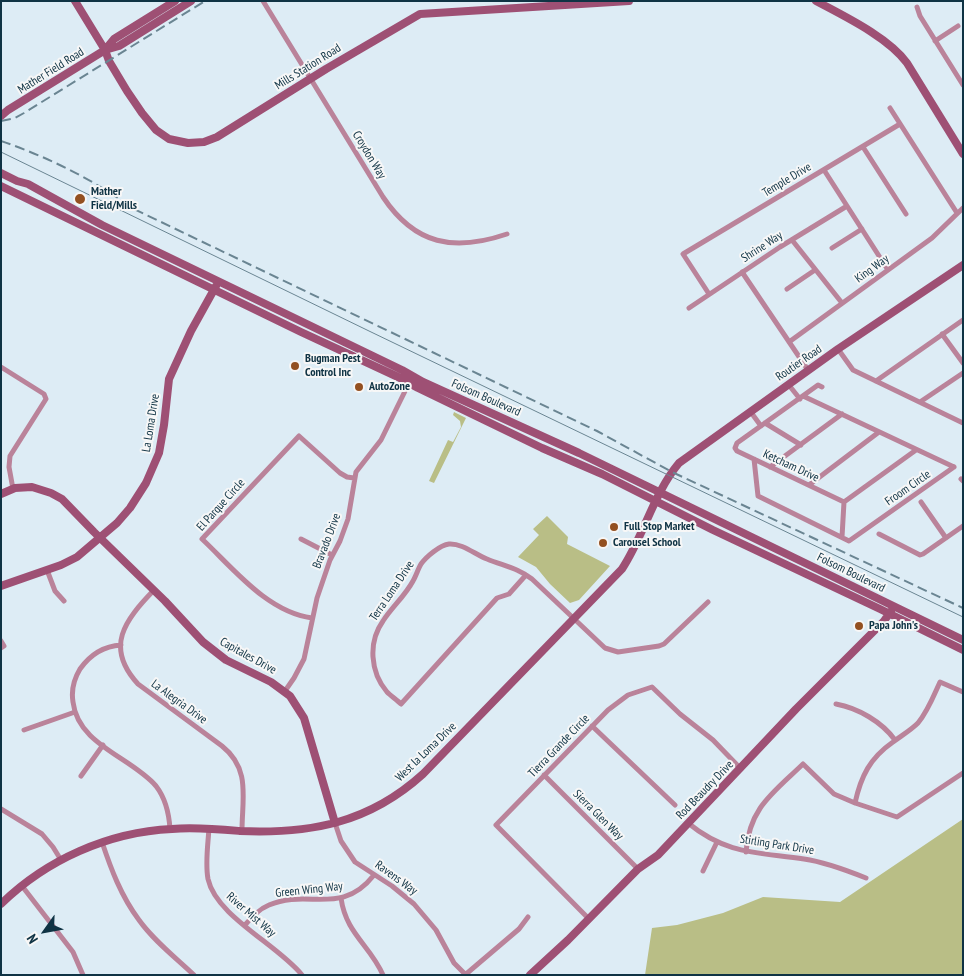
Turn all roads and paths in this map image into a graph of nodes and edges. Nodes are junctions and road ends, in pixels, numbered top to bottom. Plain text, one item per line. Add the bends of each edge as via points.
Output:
1 (75, 1) edge
2 (175, 1) edge
3 (191, 1) edge
4 (263, 1) edge
5 (629, 1) edge
6 (816, 1) edge
7 (917, 8) dead end
8 (958, 26) dead end
9 (935, 41) junction
10 (105, 50) junction
11 (961, 77) edge
12 (310, 80) junction
13 (963, 86) edge
14 (890, 108) dead end
15 (4, 111) edge
16 (1, 116) edge
17 (900, 124) junction
18 (863, 147) junction
19 (963, 154) edge
20 (824, 170) junction
21 (1, 173) edge
22 (1, 186) edge
23 (847, 206) junction
24 (963, 208) edge
25 (957, 213) junction
26 (906, 214) dead end
27 (862, 229) junction
28 (507, 234) dead end
29 (792, 240) junction
30 (832, 248) dead end
31 (963, 265) edge
32 (815, 270) junction
33 (888, 270) junction
34 (742, 272) junction
35 (218, 281) junction
36 (214, 289) junction
37 (786, 289) dead end
38 (709, 294) junction
39 (842, 303) junction
40 (689, 308) dead end
41 (963, 320) edge
42 (942, 334) junction
43 (789, 342) junction
44 (838, 349) junction
45 (963, 363) edge
46 (1, 367) edge
47 (808, 370) junction
48 (963, 373) edge
49 (411, 379) junction
50 (876, 381) junction
51 (788, 384) junction
52 (822, 387) dead end
53 (801, 398) junction
54 (920, 402) junction
55 (750, 410) junction
56 (842, 414) junction
57 (963, 423) edge
58 (763, 424) junction
59 (879, 432) junction
60 (801, 445) junction
61 (542, 448) junction
62 (916, 450) junction
63 (579, 453) junction
64 (754, 459) junction
65 (770, 467) junction
66 (354, 478) junction
67 (809, 485) junction
68 (13, 489) junction
69 (660, 492) junction
70 (1, 494) edge
71 (656, 502) junction
72 (844, 502) junction
73 (921, 502) dead end
74 (963, 526) edge
75 (879, 534) dead end
76 (842, 537) junction
77 (100, 538) junction
78 (946, 538) junction
79 (301, 539) dead end
80 (748, 547) junction
81 (786, 554) junction
82 (332, 555) junction
83 (47, 570) junction
84 (526, 575) junction
85 (1, 586) edge
86 (154, 590) junction
87 (64, 601) dead end
88 (708, 602) dead end
89 (891, 610) junction
90 (312, 618) junction
91 (574, 619) junction
92 (963, 640) edge
93 (1, 641) edge
94 (121, 645) junction
95 (1, 648) edge
96 (963, 650) edge
97 (285, 691) junction
98 (963, 692) edge
99 (836, 704) dead end
100 (75, 712) junction
101 (592, 726) junction
102 (24, 730) dead end
103 (895, 740) junction
104 (103, 745) junction
105 (741, 769) junction
106 (963, 772) edge
107 (544, 775) junction
108 (82, 776) dead end
109 (855, 803) junction
110 (674, 805) dead end
111 (1, 809) edge
112 (335, 822) junction
113 (688, 823) junction
114 (209, 828) junction
115 (170, 829) junction
116 (242, 831) junction
117 (102, 842) junction
118 (717, 842) junction
119 (746, 852) junction
120 (61, 860) junction
121 (638, 869) junction
122 (704, 870) dead end
123 (374, 875) junction
124 (866, 878) dead end
125 (22, 886) junction
126 (342, 898) junction
127 (1, 904) edge
128 (528, 917) dead end
129 (589, 919) junction
130 (245, 925) junction
131 (83, 975) edge
132 (194, 975) edge
133 (302, 975) edge
134 (383, 975) edge
135 (465, 975) edge
136 (530, 975) edge

1 - 10 street, Mills Station Road
2 - 10 street, Mather Field Road via 114,40
3 - 10 street, Mather Field Road via 119,46
4 - 12 street, Croydon Way
5 - 12 street, Mills Station Road via 420,14
6 - 19 street via 896,50
7 - 9 street
8 - 9 street
9 - 11 street
10 - 12 street, Mills Station Road via 151,125 166,138 178,142 194,144 211,140
10 - 15 street, Mather Field Road
11 - 13 street
12 - 28 street, Croydon Way via 382,198 409,227 448,243 482,242
14 - 17 street
15 - 16 street, Mather Field Road
17 - 18 street, Temple Drive
17 - 25 street
18 - 20 street, Temple Drive
18 - 26 street
20 - 23 street
20 - 38 street, Temple Drive via 683,254
21 - 35 street, Folsom Boulevard
22 - 36 street, Folsom Boulevard
23 - 27 street
23 - 29 street, Shrine Way
24 - 25 street, King Way
25 - 33 street, King Way via 932,238
27 - 30 street
27 - 33 street
29 - 32 street
29 - 34 street, Shrine Way
31 - 44 street, Routier Road
32 - 37 street
32 - 39 street
33 - 39 street, King Way
34 - 38 street, Shrine Way
34 - 43 street
35 - 36 street, La Loma Drive
35 - 49 street, Folsom Boulevard
36 - 49 street, Folsom Boulevard
36 - 77 street, La Loma Drive via 169,379 162,438 146,485 117,523
38 - 40 street, Shrine Way
39 - 43 street, King Way
41 - 42 street
42 - 45 street
42 - 50 street
43 - 47 street
44 - 47 street, Routier Road
44 - 50 street via 852,370
46 - 68 street via 44,394 46,399 10,456
47 - 51 street, Routier Road
48 - 54 street
49 - 61 street, Folsom Boulevard
49 - 63 street, Folsom Boulevard
49 - 66 street, Bravado Drive via 376,449 361,464
50 - 54 street
51 - 53 street
51 - 55 street, Routier Road
52 - 53 street via 818,385
53 - 56 street, Froom Circle
53 - 58 street
54 - 57 street
55 - 58 street
55 - 69 street, Routier Road via 679,463
56 - 59 street, Froom Circle
56 - 60 street
58 - 60 street
58 - 64 street, Ketcham Drive via 735,446 737,452
59 - 62 street, Froom Circle
59 - 67 street
60 - 65 street
61 - 63 street via 548,445 568,453
61 - 71 street, Folsom Boulevard
62 - 72 street
62 - 76 street, Froom Circle via 954,468 849,540
63 - 69 street, Folsom Boulevard
64 - 65 street, Ketcham Drive
64 - 76 street via 758,496
65 - 67 street, Ketcham Drive
66 - 82 street, Bravado Drive via 348,519
66 - 90 street, El Parque Circle via 340,473 299,436 202,539 268,600
67 - 72 street, Ketcham Drive
68 - 70 street
68 - 77 street, Capitales Drive via 32,487 56,495
69 - 71 street, West la Loma Drive
69 - 81 street, Folsom Boulevard
71 - 80 street, Folsom Boulevard
71 - 91 street, West la Loma Drive via 638,543 622,569
72 - 76 street
73 - 78 street
74 - 78 street
75 - 78 street via 920,554
77 - 83 street, La Loma Drive via 78,557
77 - 86 street, Capitales Drive
79 - 82 street
80 - 81 street
80 - 89 street, Folsom Boulevard
81 - 89 street, Folsom Boulevard via 884,601
82 - 90 street, Bravado Drive
83 - 85 street, La Loma Drive
83 - 87 street via 55,591
84 - 84 street, Terra Loma Drive via 458,545 441,547 422,564 376,635 373,662 387,692 402,704 497,598 509,594
84 - 91 street, Terra Loma Drive
86 - 94 street, La Alegria Drive via 128,620
86 - 97 street, Capitales Drive via 212,650
88 - 91 street, Terra Loma Drive via 664,644 618,652 605,648
89 - 92 street, Folsom Boulevard
89 - 96 street, Folsom Boulevard
89 - 105 street, Rod Beaudry Drive
90 - 97 street, Bravado Drive via 304,659
91 - 112 street, West la Loma Drive via 413,783 372,810
93 - 95 street via 4,646
94 - 100 street via 97,652 79,670 73,691
94 - 116 street, La Alegria Drive via 127,670 138,684 222,746 236,762 244,785
97 - 112 street, Capitales Drive via 304,718
98 - 103 street via 940,682 922,717
99 - 103 street via 874,720
100 - 102 street
100 - 104 street via 86,731
101 - 105 street, Tierra Grande Circle via 620,701 652,687
101 - 107 street, Tierra Grande Circle
101 - 110 street
103 - 109 street via 868,766 860,780
104 - 108 street
104 - 115 street via 154,785 166,804
105 - 113 street, Rod Beaudry Drive
106 - 109 street via 898,817
107 - 121 street, Sierra Glen Way
107 - 129 street, Tierra Grande Circle via 496,825
109 - 119 street via 834,794 803,764 756,813 748,831
111 - 120 street via 42,834
112 - 116 street, West la Loma Drive via 300,830
112 - 123 street, Ravens Way via 341,841 355,862
113 - 118 street, Stirling Park Drive
113 - 121 street, Rod Beaudry Drive via 658,855
114 - 115 street, West la Loma Drive
114 - 116 street, West la Loma Drive
114 - 130 street, River Mist Way via 211,886 218,901
115 - 117 street, West la Loma Drive
117 - 120 street, West la Loma Drive
117 - 132 street via 117,882 139,920
118 - 119 street, Stirling Park Drive
118 - 122 street
119 - 124 street, Stirling Park Drive via 806,859
120 - 125 street, West la Loma Drive
121 - 129 street, Rod Beaudry Drive
123 - 126 street, Green Wing Way via 361,889
123 - 135 street, Ravens Way via 402,893 426,917
125 - 127 street, West la Loma Drive
125 - 131 street via 73,952
126 - 130 street, Green Wing Way via 278,902 261,909
126 - 134 street via 348,923
128 - 135 street via 519,929
129 - 136 street, Rod Beaudry Drive via 538,971
130 - 133 street, River Mist Way via 288,959

